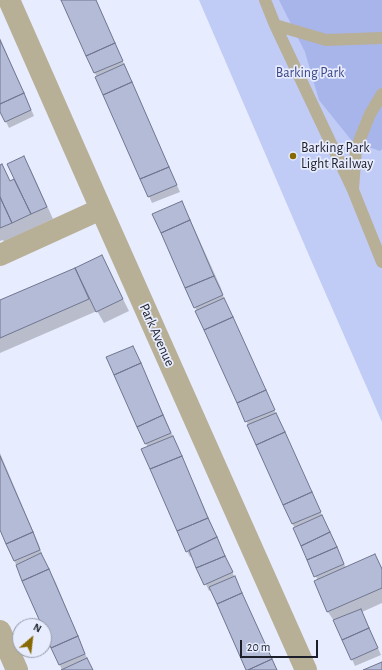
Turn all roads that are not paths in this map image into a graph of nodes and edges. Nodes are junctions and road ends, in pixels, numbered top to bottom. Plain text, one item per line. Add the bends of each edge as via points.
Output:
1 (10, 0) edge
2 (265, 0) edge
3 (275, 24) junction
4 (382, 38) edge
5 (382, 94) edge
6 (353, 190) junction
7 (101, 209) junction
8 (0, 255) edge
9 (382, 262) edge
10 (0, 632) edge
11 (17, 670) edge
12 (306, 670) edge

1 - 7 street, Park Avenue
2 - 3 lane
3 - 4 lane via 326,40
3 - 6 lane
5 - 6 lane via 370,114 356,149
6 - 9 lane
7 - 8 street
7 - 12 street, Park Avenue
10 - 11 street

